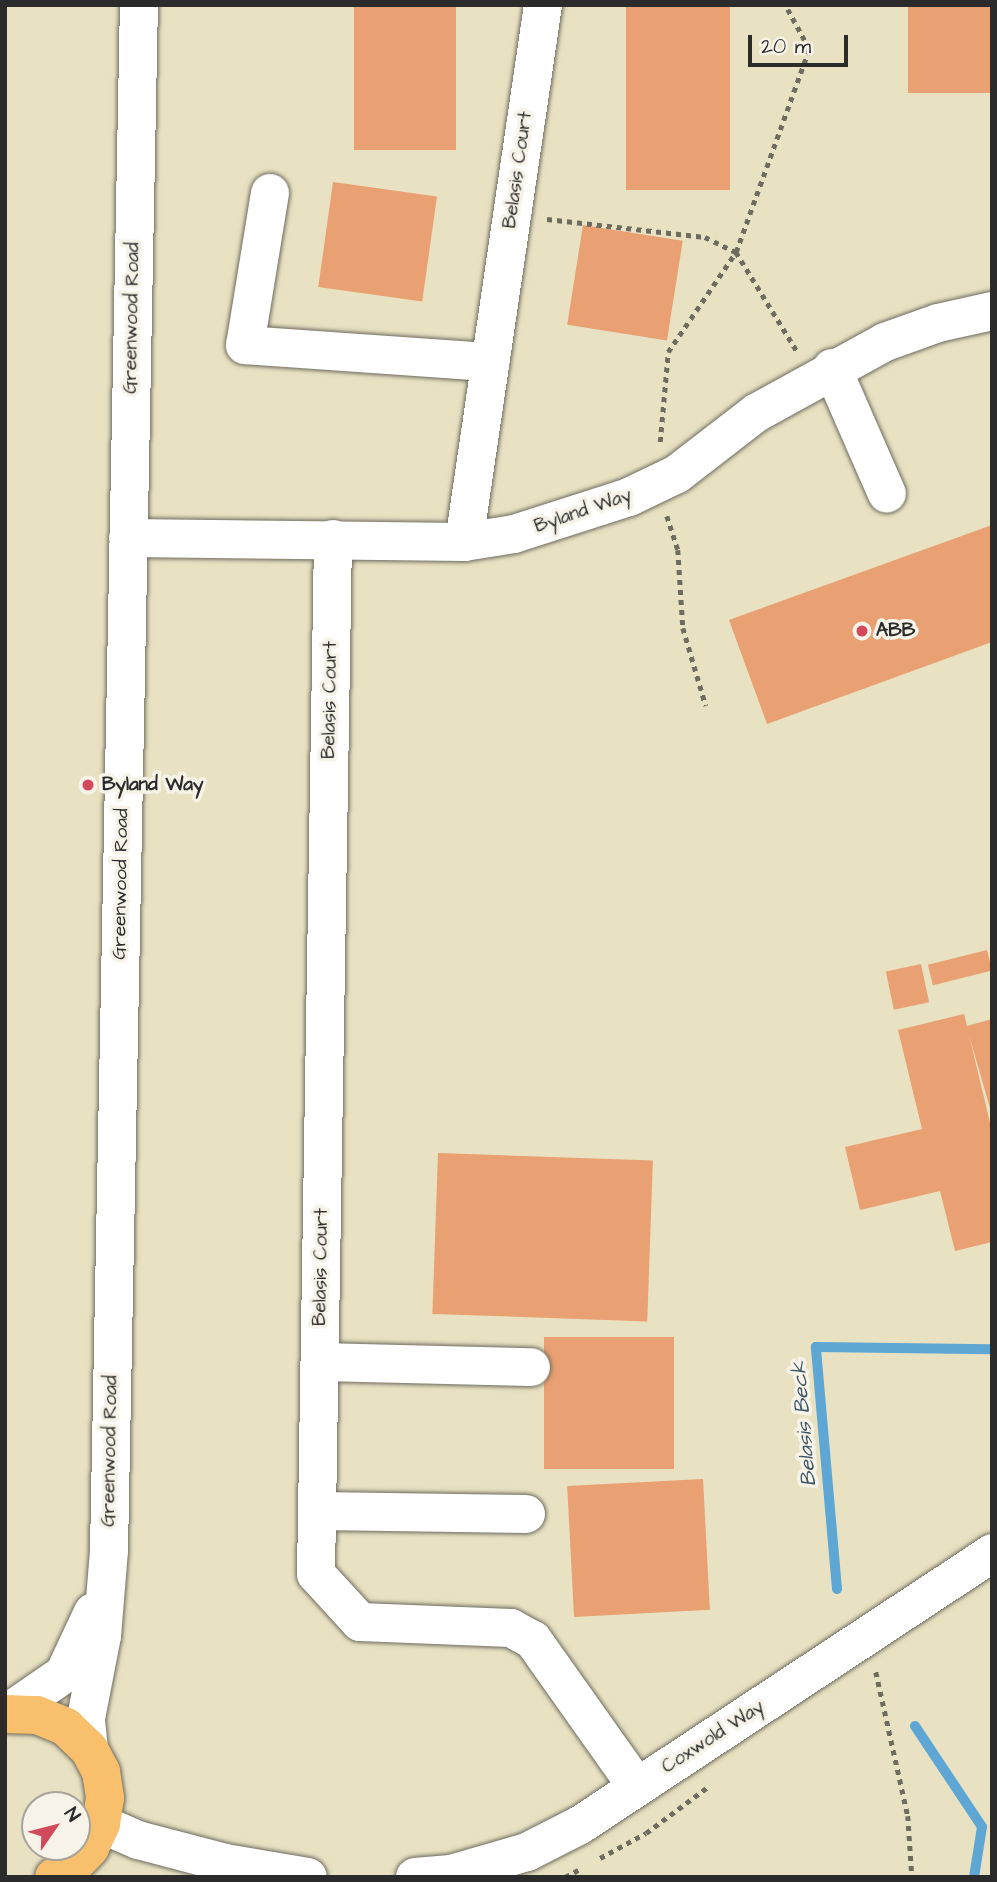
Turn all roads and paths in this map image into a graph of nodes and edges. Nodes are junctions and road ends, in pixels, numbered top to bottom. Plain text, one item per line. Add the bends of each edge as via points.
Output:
1 (139, 5) edge
2 (543, 5) edge
3 (785, 5) edge
4 (270, 193) dead end
5 (512, 215) junction
6 (737, 252) junction
7 (992, 311) edge
8 (490, 362) junction
9 (823, 374) junction
10 (657, 483) junction
11 (887, 494) dead end
12 (128, 538) junction
13 (333, 539) junction
14 (464, 542) junction
15 (706, 706) dead end
16 (320, 1362) junction
17 (531, 1367) dead end
18 (318, 1511) junction
19 (526, 1514) dead end
20 (992, 1553) edge
21 (103, 1595) junction
22 (857, 1642) junction
23 (5, 1714) edge
24 (89, 1749) junction
25 (637, 1787) junction
26 (102, 1824) junction
27 (63, 1874) edge
28 (440, 1876) edge
29 (308, 1877) edge
30 (912, 1877) edge

1 - 12 street, Greenwood Road
2 - 5 street, Belasis Court
3 - 6 path via 810,49
4 - 8 street via 245,345
5 - 6 path via 705,237
5 - 8 street, Belasis Court
6 - 9 path
6 - 10 path via 668,352
7 - 9 street, Byland Way via 938,323
8 - 14 street, Belasis Court
9 - 10 street, Byland Way
9 - 11 street
10 - 14 street, Byland Way via 538,527
10 - 15 path via 678,550 682,628
12 - 13 street, Byland Way
12 - 21 street, Greenwood Road via 109,1550
13 - 14 street, Byland Way
13 - 16 street, Belasis Court
16 - 17 street
16 - 18 street, Belasis Court
18 - 19 street
18 - 25 street, Belasis Court via 316,1574 360,1622 511,1629 533,1640
20 - 22 street, Coxwold Way
21 - 23 street, Greenwood Road via 64,1674
21 - 24 street, Greenwood Road via 103,1636 86,1718
22 - 25 street, Coxwold Way
22 - 30 path via 877,1674 908,1816
23 - 24 main road via 37,1715 57,1723
24 - 26 main road via 101,1772
25 - 28 street, Coxwold Way via 580,1825 527,1852
26 - 27 main road via 90,1848
26 - 29 street via 138,1840 225,1863

